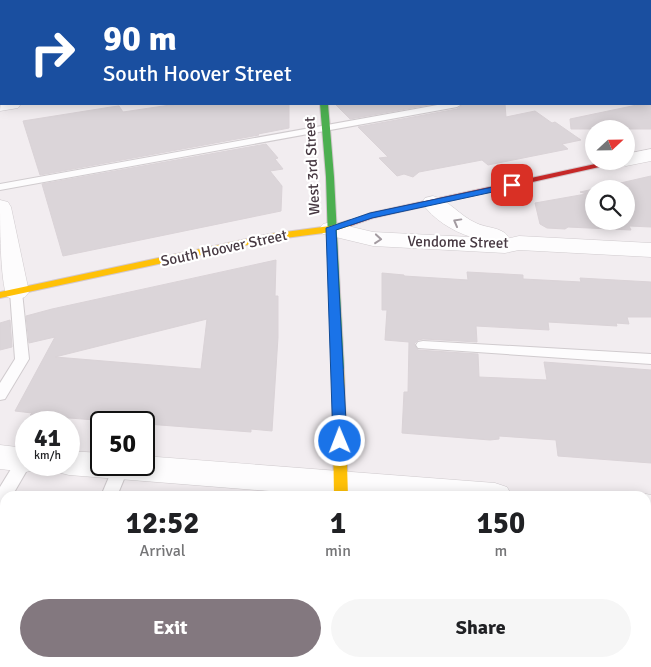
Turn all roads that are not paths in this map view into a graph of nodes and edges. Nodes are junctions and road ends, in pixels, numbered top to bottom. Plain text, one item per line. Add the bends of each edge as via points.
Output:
1 (324, 105) edge
2 (452, 105) edge
3 (326, 128) junction
4 (651, 155) edge
5 (635, 158) edge
6 (585, 169) edge
7 (0, 186) edge
8 (433, 203) junction
9 (0, 207) edge
10 (331, 228) junction
11 (519, 243) junction
12 (651, 250) edge
13 (8, 293) edge
14 (423, 345) dead end
15 (651, 359) edge
16 (0, 396) edge
17 (15, 464) edge
18 (80, 468) edge
19 (115, 482) edge
20 (341, 490) edge
21 (4, 491) edge
22 (367, 491) edge

1 - 3 street, West 3rd Street
2 - 3 lane
3 - 7 lane
3 - 10 street, West 3rd Street
4 - 5 street
6 - 8 street, South Hoover Street
8 - 10 street, South Hoover Street
11 -> 8 street, Vendome Street via 474,232 450,219
9 - 13 street
10 -> 11 street, Vendome Street via 373,239 505,246
10 - 13 street, South Hoover Street via 278,236
10 - 20 street, West 3rd Street
11 - 12 street
13 - 16 lane via 22,359
14 - 15 lane
17 - 21 lane
18 - 19 street
19 - 20 street
20 - 22 street

